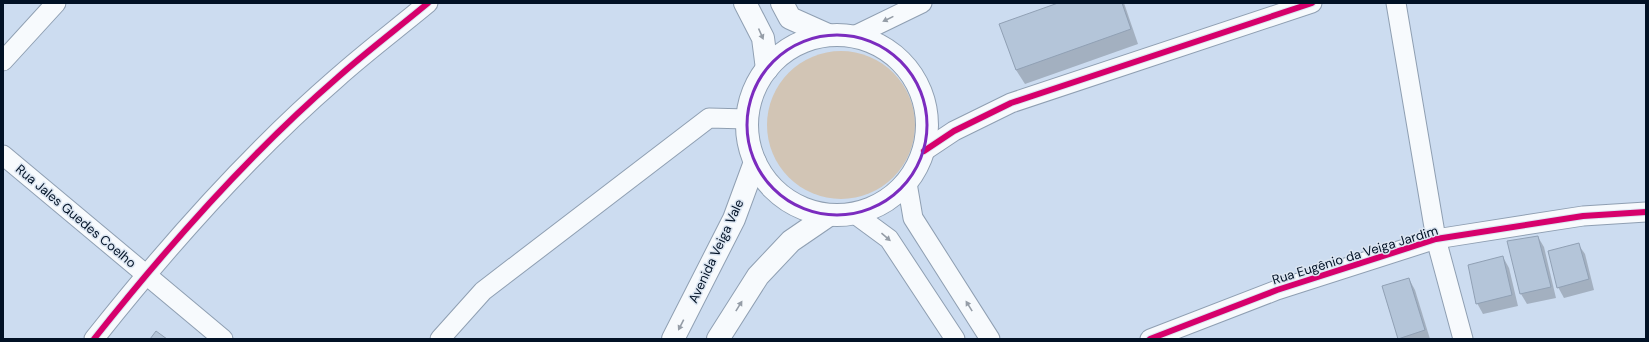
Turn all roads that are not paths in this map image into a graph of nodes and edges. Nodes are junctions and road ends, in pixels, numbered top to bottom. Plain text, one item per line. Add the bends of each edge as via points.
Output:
1 (56, 3) edge
2 (428, 3) edge
3 (744, 3) edge
4 (782, 3) edge
5 (922, 3) edge
6 (1312, 3) edge
7 (1396, 3) edge
8 (828, 35) junction
9 (854, 36) junction
10 (3, 61) edge
11 (767, 69) junction
12 (747, 120) junction
13 (924, 151) junction
14 (3, 155) edge
15 (755, 162) junction
16 (907, 183) junction
17 (1646, 212) edge
18 (855, 214) junction
19 (829, 215) junction
20 (1436, 239) junction
21 (146, 274) junction
22 (94, 339) edge
23 (223, 339) edge
24 (440, 339) edge
25 (673, 339) edge
26 (718, 339) edge
27 (955, 339) edge
28 (990, 339) edge
29 (1150, 339) edge
30 (1463, 339) edge

1 - 10 street
2 - 21 street via 336,78 240,170
3 -> 11 main road via 763,38
4 - 8 main road via 790,18
5 -> 9 street
6 - 13 street via 1011,103 954,131
7 - 20 street
8 - 9 main road
8 - 11 main road via 794,46
9 - 13 main road via 878,44 899,58 915,78 924,101 928,126
11 - 12 main road via 752,96
12 - 15 main road via 748,141
12 - 24 street via 709,118 483,292
13 - 16 main road
14 - 21 street, Rua Jales Guedes Coelho
15 - 19 main road via 767,182 784,199 805,210
15 -> 25 main road, Avenida Veiga Vale via 734,219
16 - 18 main road via 892,197
28 -> 16 street via 914,218
17 - 20 street, Rua Eugênio da Veiga Jardim via 1583,216
18 - 19 main road
18 -> 27 street via 889,239
26 -> 19 main road via 758,276 791,241
20 - 29 street, Rua Eugênio da Veiga Jardim via 1277,290
20 - 30 street
21 - 22 street
21 - 23 street, Rua Jales Guedes Coelho

